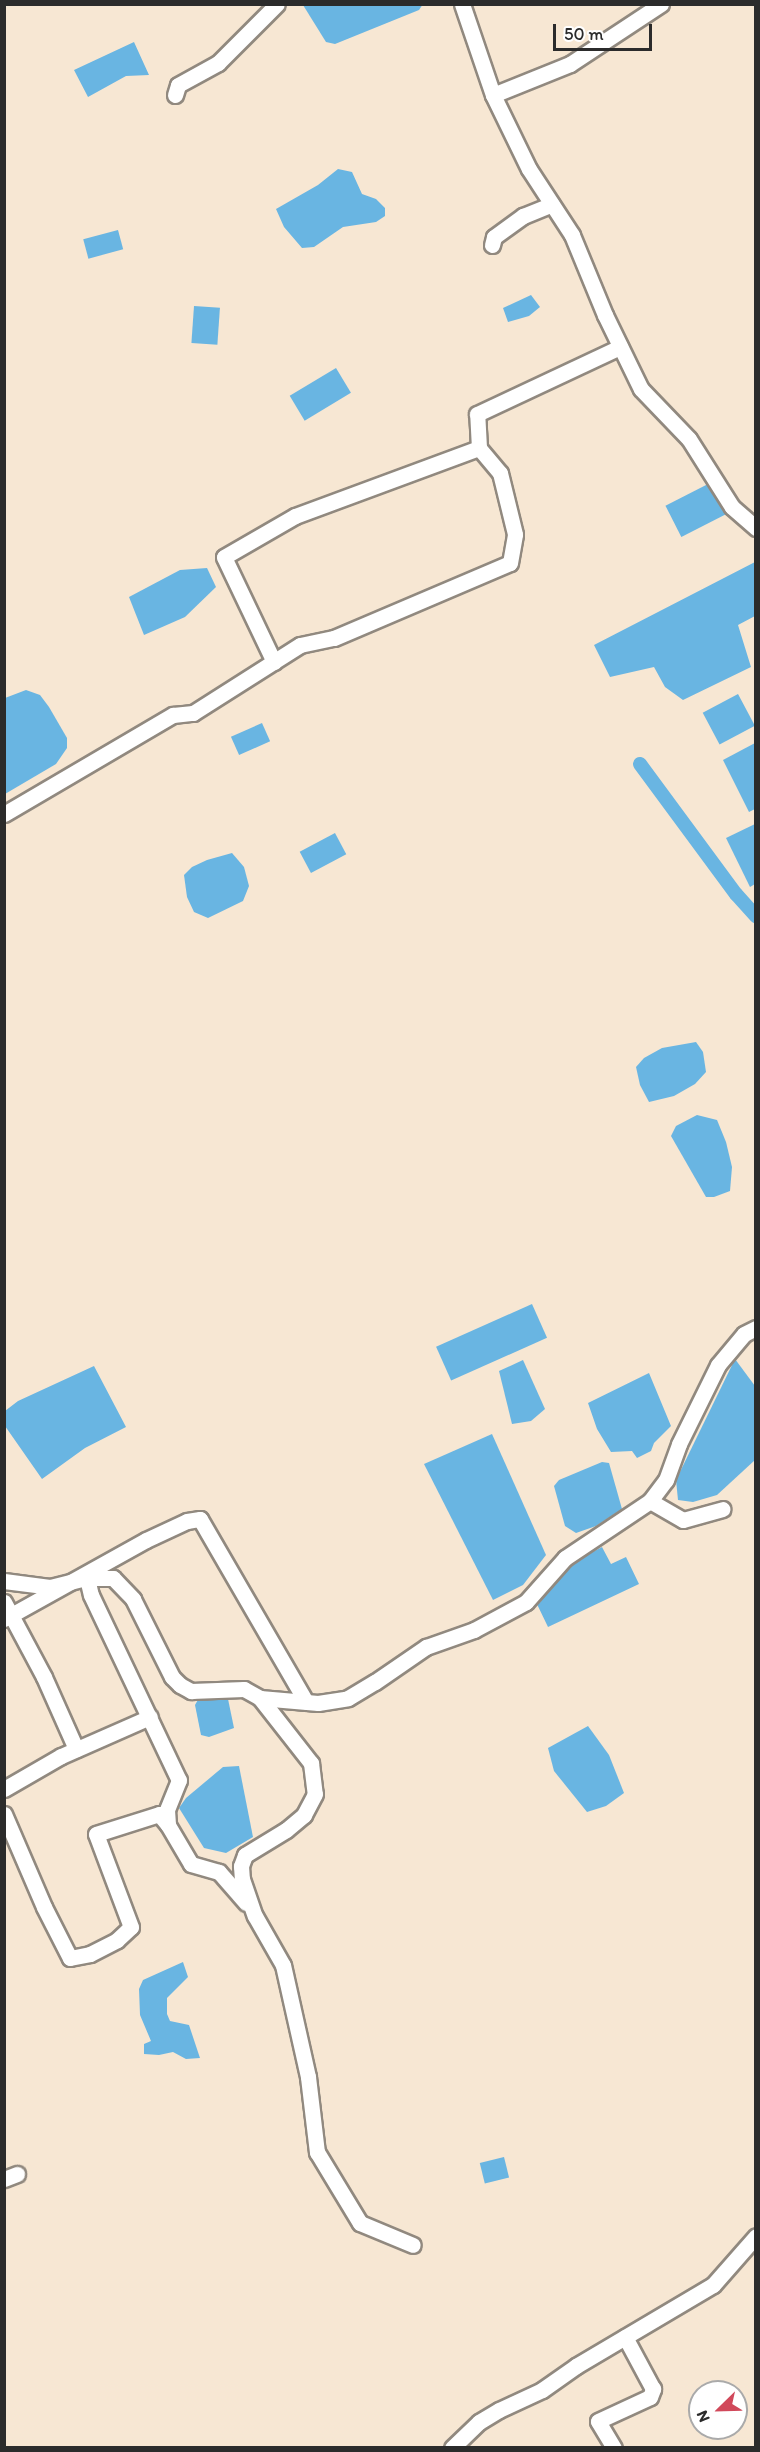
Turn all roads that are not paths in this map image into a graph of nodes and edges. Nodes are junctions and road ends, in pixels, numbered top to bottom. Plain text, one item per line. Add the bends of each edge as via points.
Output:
1 (277, 4) edge
2 (462, 4) edge
3 (661, 4) edge
4 (175, 95) dead end
5 (493, 96) junction
6 (552, 204) junction
7 (492, 245) dead end
8 (620, 347) junction
9 (479, 448) junction
10 (756, 528) edge
11 (274, 662) junction
12 (4, 814) edge
13 (756, 1329) edge
14 (650, 1501) junction
15 (723, 1509) dead end
16 (87, 1578) junction
17 (4, 1581) edge
18 (70, 1582) junction
19 (7, 1612) edge
20 (260, 1698) junction
21 (306, 1702) junction
22 (150, 1717) junction
23 (76, 1749) junction
24 (4, 1788) edge
25 (4, 1814) edge
26 (168, 1825) junction
27 (255, 1916) junction
28 (756, 2236) edge
29 (413, 2245) dead end
30 (625, 2337) junction
31 (452, 2448) edge
32 (614, 2448) edge

1 - 4 street via 218,63 178,86
2 - 5 street
3 - 5 street via 570,64
5 - 6 street via 529,169
6 - 7 street via 523,216 494,237
6 - 8 street via 572,235
8 - 9 street via 477,414
8 - 10 street via 641,388 689,439 732,507
9 - 11 street via 500,473 516,534 510,563 334,639 300,645
9 - 11 street via 295,516 224,557
11 - 12 street via 193,713 173,715
13 - 14 street via 744,1334 718,1365 666,1480
14 - 15 street via 683,1520
14 - 21 street via 566,1558 526,1602 474,1630 426,1647 348,1698
16 - 18 street
16 - 20 street via 113,1578 133,1599 180,1686 191,1691 244,1689
16 - 22 street via 91,1596
17 - 18 street via 50,1587
18 - 19 street
18 - 21 street via 146,1540 200,1519
19 - 23 street via 44,1677
20 - 21 street
20 - 27 street via 311,1763 315,1794 304,1815 245,1855 242,1879
22 - 23 street
22 - 26 street via 179,1780 167,1810
23 - 24 street
25 - 26 street via 70,1958 90,1954 117,1940 131,1927 96,1834 159,1814
26 - 27 street via 191,1863 219,1872
27 - 29 street via 283,1965 308,2077 317,2152 360,2223
28 - 30 street via 713,2285
30 - 31 street via 542,2390 479,2422
30 - 32 street via 653,2389 650,2397 598,2421

